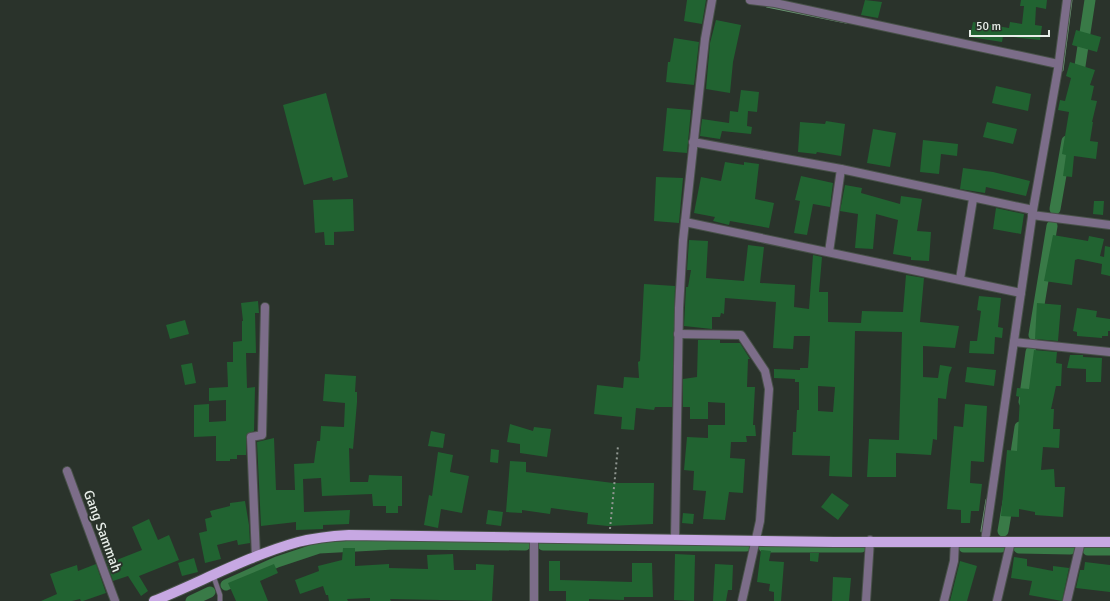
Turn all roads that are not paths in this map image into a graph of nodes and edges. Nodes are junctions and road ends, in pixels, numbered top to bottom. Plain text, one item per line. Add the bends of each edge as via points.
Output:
1 (712, 0) edge
2 (750, 0) edge
3 (1067, 0) edge
4 (1058, 64) junction
5 (693, 142) junction
6 (841, 169) junction
7 (973, 199) junction
8 (1032, 213) junction
9 (685, 222) junction
10 (1110, 225) edge
11 (829, 252) junction
12 (960, 279) junction
13 (1021, 293) junction
14 (265, 307) dead end
15 (678, 334) junction
16 (1014, 342) junction
17 (1110, 352) edge
18 (67, 471) dead end
19 (534, 537) junction
20 (675, 539) junction
21 (757, 540) junction
22 (870, 540) junction
23 (984, 540) junction
24 (955, 541) junction
25 (1012, 541) junction
26 (1081, 541) junction
27 (1110, 542) edge
28 (256, 556) junction
29 (213, 575) junction
30 (115, 601) edge
31 (154, 601) edge
32 (220, 601) edge
33 (534, 601) edge
34 (742, 601) edge
35 (866, 601) edge
36 (944, 601) edge
37 (997, 601) edge
38 (1068, 601) edge

1 - 5 street
2 - 4 street
3 - 4 street
4 - 8 street
5 - 6 street
5 - 9 street
6 - 7 street
6 - 11 street
7 - 8 street
7 - 12 street
8 - 10 street
8 - 13 street
9 - 11 street
9 - 15 street
11 - 12 street
12 - 13 street
13 - 16 street
14 - 28 street via 262,435 251,437
15 - 20 street
15 - 21 street via 741,335 767,376 769,406
16 - 17 street
16 - 23 street
18 - 30 street, Gang Sammah
19 - 20 main road
19 - 28 main road via 349,535 298,542
19 - 33 street
20 - 21 main road
21 - 22 main road
21 - 34 street
22 - 24 main road
22 - 35 street
23 - 24 main road
23 - 25 main road
24 - 36 street via 954,561
25 - 26 main road
25 - 37 street
26 - 27 main road
26 - 38 street
28 - 29 main road
29 - 31 main road
29 - 32 lane

